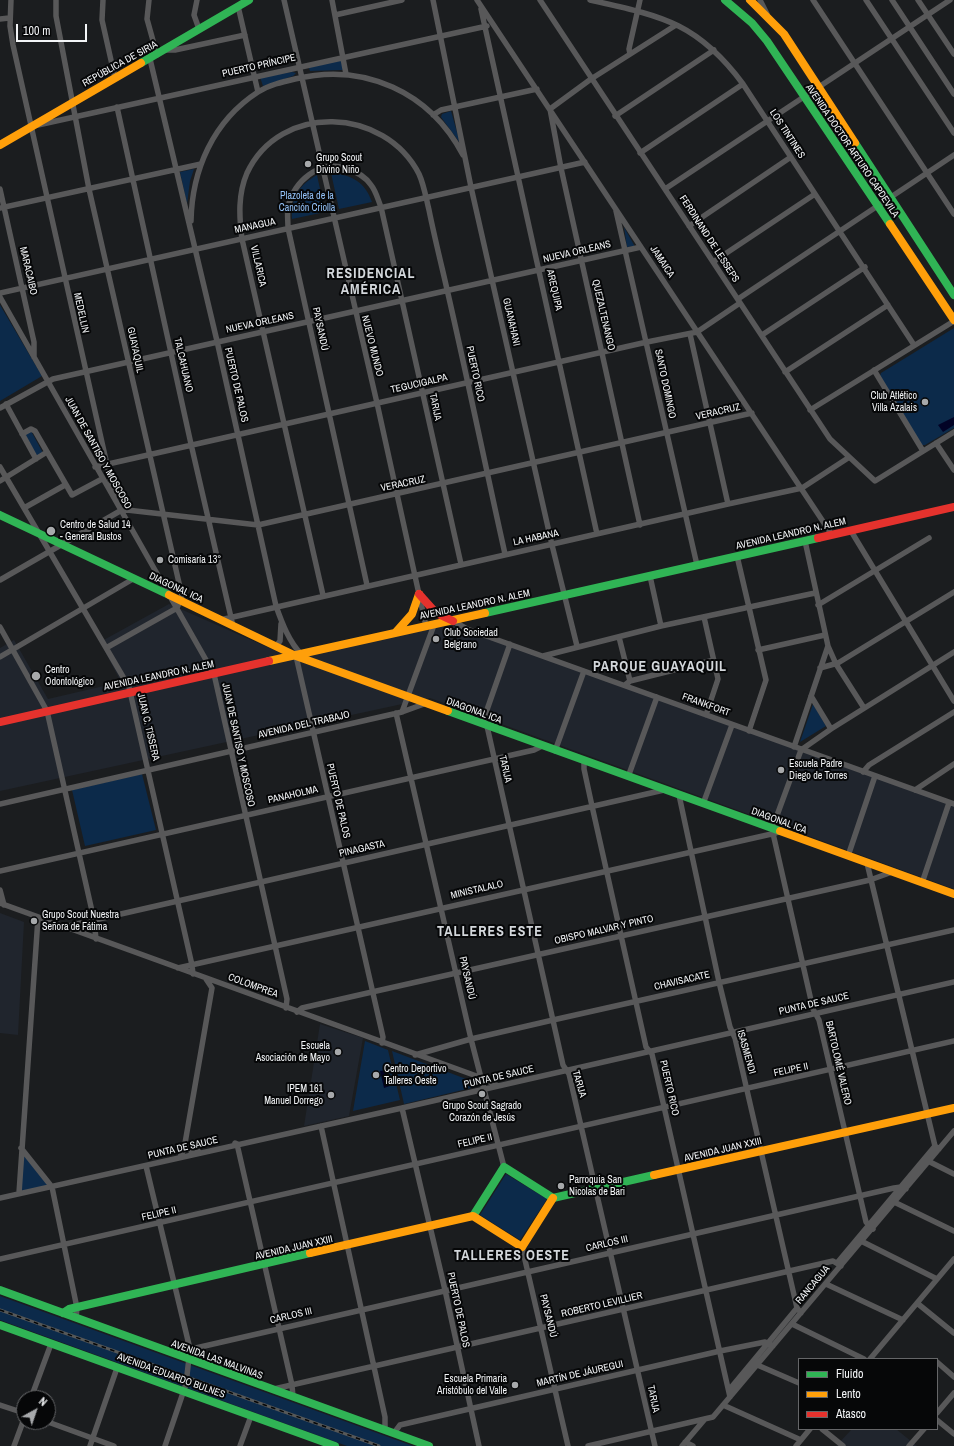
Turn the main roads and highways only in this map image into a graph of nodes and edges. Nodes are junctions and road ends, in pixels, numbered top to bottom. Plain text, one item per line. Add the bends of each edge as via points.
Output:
1 (249, 0) edge
2 (725, 0) edge
3 (750, 0) edge
4 (1, 142) edge
5 (954, 295) edge
6 (954, 320) edge
7 (954, 507) edge
8 (0, 515) edge
9 (453, 621) junction
10 (396, 632) junction
11 (299, 655) junction
12 (0, 722) edge
13 (954, 894) edge
14 (954, 1108) edge
15 (553, 1198) junction
16 (473, 1216) junction
17 (0, 1290) edge
18 (63, 1313) junction
19 (0, 1325) edge
20 (318, 1443) edge
21 (335, 1446) edge
22 (429, 1446) edge

1 - 4 main road, REPÚBLICA DE SIRIA
2 - 6 main road, AVENIDA DOCTOR ARTURO CAPDEVILA via 743,14 761,34
3 - 5 main road, AVENIDA DOCTOR ARTURO CAPDEVILA via 784,34
7 - 9 main road, AVENIDA LEANDRO N. ALEM
8 - 11 main road, DIAGONAL ICA via 169,596 179,605
9 - 10 main road, AVENIDA LEANDRO N. ALEM
9 - 10 main road via 436,612 419,594 412,614
10 - 11 main road, AVENIDA LEANDRO N. ALEM
11 - 12 main road, AVENIDA LEANDRO N. ALEM
11 - 13 main road, DIAGONAL ICA via 424,704 772,831 782,832
14 - 15 main road, AVENIDA JUAN XXIII
15 - 16 main road via 504,1167
15 - 16 main road via 522,1247
16 - 18 main road, AVENIDA JUAN XXIII
17 - 18 main road, AVENIDA LAS MALVINAS
18 - 22 main road, AVENIDA LAS MALVINAS
19 - 20 main road, AVENIDA EDUARDO BULNES via 184,1391
20 - 21 main road, AVENIDA EDUARDO BULNES

